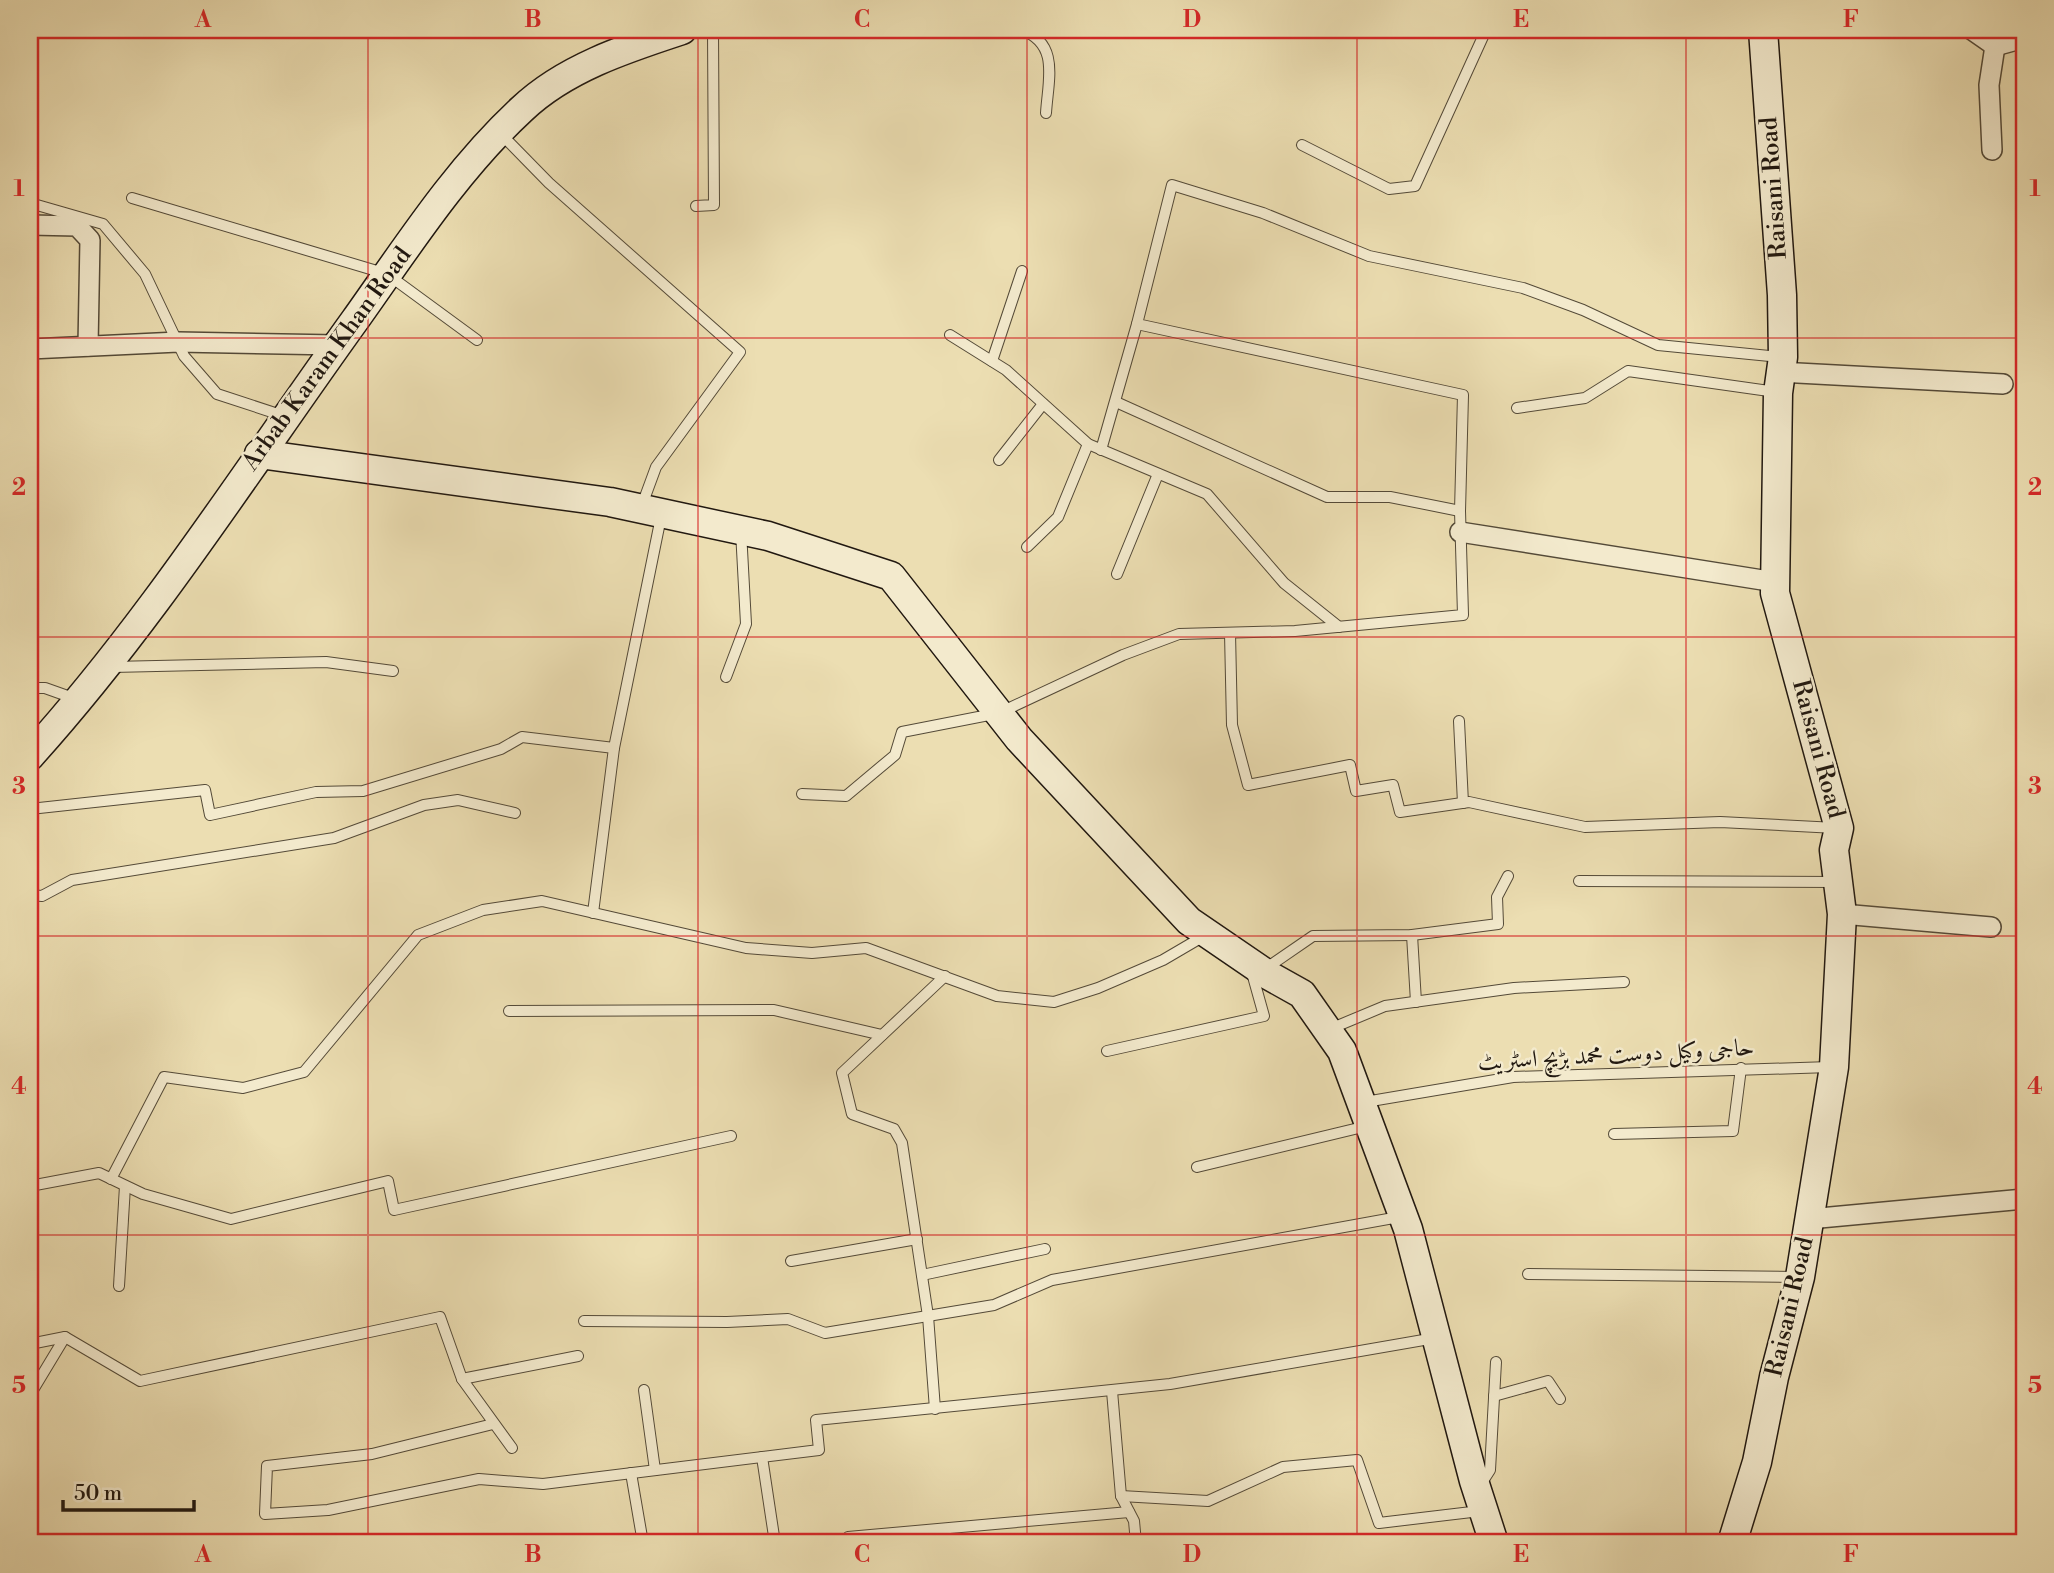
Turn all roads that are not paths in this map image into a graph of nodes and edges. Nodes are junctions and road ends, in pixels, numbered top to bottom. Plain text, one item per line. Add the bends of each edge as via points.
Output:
1 (682, 30) edge
2 (713, 30) edge
3 (1022, 30) edge
4 (1486, 30) edge
5 (1763, 30) edge
6 (1972, 30) edge
7 (2024, 38) edge
8 (1995, 46) junction
9 (1046, 113) dead end
10 (500, 133) junction
11 (1302, 145) dead end
12 (1992, 150) dead end
13 (132, 198) dead end
14 (30, 203) edge
15 (696, 206) dead end
16 (30, 225) edge
17 (1022, 271) dead end
18 (387, 274) junction
19 (1137, 324) junction
20 (950, 335) dead end
21 (477, 340) dead end
22 (178, 342) junction
23 (337, 345) junction
24 (88, 346) junction
25 (30, 349) edge
26 (992, 361) junction
27 (1780, 374) junction
28 (2003, 384) dead end
29 (1116, 402) junction
30 (1043, 404) junction
31 (1517, 408) dead end
32 (286, 416) junction
33 (1087, 444) junction
34 (1101, 450) junction
35 (259, 454) junction
36 (999, 460) dead end
37 (1158, 474) junction
38 (651, 511) junction
39 (1460, 511) junction
40 (741, 530) junction
41 (1460, 532) junction
42 (1027, 547) dead end
43 (1117, 574) dead end
44 (1775, 582) junction
45 (1339, 627) junction
46 (1230, 633) junction
47 (104, 667) junction
48 (393, 671) dead end
49 (726, 677) dead end
50 (30, 688) edge
51 (80, 701) junction
52 (999, 713) junction
53 (1459, 721) dead end
54 (614, 748) junction
55 (30, 757) edge
56 (802, 794) dead end
57 (1463, 803) junction
58 (30, 809) edge
59 (515, 813) dead end
60 (1839, 828) junction
61 (1508, 876) dead end
62 (1579, 881) dead end
63 (1840, 882) junction
64 (30, 895) edge
65 (593, 913) junction
66 (1842, 914) junction
67 (1991, 926) dead end
68 (1207, 934) junction
69 (1412, 935) junction
70 (1255, 967) junction
71 (945, 976) junction
72 (1624, 982) dead end
73 (1416, 1002) junction
74 (509, 1011) dead end
75 (1327, 1030) junction
76 (882, 1035) junction
77 (1107, 1051) dead end
78 (1834, 1067) junction
79 (1741, 1068) junction
80 (1365, 1114) junction
81 (1614, 1134) dead end
82 (731, 1136) dead end
83 (1197, 1167) dead end
84 (111, 1179) junction
85 (30, 1186) edge
86 (125, 1186) junction
87 (2024, 1199) edge
88 (1403, 1217) junction
89 (1809, 1219) junction
90 (917, 1239) junction
91 (1045, 1249) dead end
92 (790, 1261) dead end
93 (1528, 1274) dead end
94 (922, 1275) junction
95 (1800, 1277) junction
96 (119, 1286) dead end
97 (928, 1316) junction
98 (584, 1321) dead end
99 (65, 1337) junction
100 (1436, 1338) junction
101 (30, 1344) edge
102 (578, 1356) dead end
103 (1496, 1362) dead end
104 (462, 1379) junction
105 (644, 1390) dead end
106 (1112, 1391) junction
107 (30, 1395) edge
108 (1494, 1396) junction
109 (1560, 1399) dead end
110 (935, 1409) junction
111 (493, 1424) junction
112 (512, 1448) dead end
113 (762, 1457) junction
114 (655, 1470) junction
115 (631, 1473) junction
116 (1121, 1496) junction
117 (1480, 1501) junction
118 (1129, 1512) junction
119 (848, 1537) dead end
120 (643, 1543) edge
121 (775, 1543) edge
122 (1136, 1543) edge
123 (1494, 1543) edge
124 (1732, 1543) edge

1 - 10 main road, Arbab Karam Khan Road via 633,46 559,80 522,108
2 - 15 lane via 714,205
3 - 9 lane via 1035,35 1050,56
4 - 11 lane via 1415,186 1389,189
5 - 27 main road, Raisani Road via 1782,295
6 - 8 street
7 - 8 street
8 - 12 street via 1989,85
10 - 18 main road, Arbab Karam Khan Road via 445,193
10 - 38 lane via 549,183 740,352 656,467
13 - 18 lane
14 - 22 lane via 103,224 145,274
16 - 24 street via 77,226 90,240
17 - 26 lane
18 - 21 lane
18 - 23 main road, Arbab Karam Khan Road
19 - 27 lane via 1172,185 1263,213 1369,256 1523,288 1658,345
19 - 29 lane
19 - 39 lane via 1463,394
20 - 26 lane
22 - 23 street
22 - 24 street
22 - 32 lane via 184,356 217,394
23 - 32 main road, Arbab Karam Khan Road
24 - 25 street
26 - 30 lane
27 - 28 street
27 - 31 lane via 1628,371 1585,398
27 - 44 main road, Raisani Road
29 - 34 lane
29 - 39 lane via 1327,497 1390,497
30 - 33 lane
30 - 36 lane
32 - 35 main road, Arbab Karam Khan Road
33 - 34 lane
33 - 42 lane via 1058,517
34 - 37 lane
35 - 38 main road
35 - 47 main road, Arbab Karam Khan Road
37 - 43 lane
37 - 45 lane via 1207,494 1284,583
38 - 40 main road
38 - 54 lane via 645,608
39 - 41 lane
40 - 49 lane via 746,624
40 - 52 main road via 891,576
41 - 44 street
41 - 45 lane via 1463,615
44 - 60 main road, Raisani Road
45 - 46 lane
46 - 52 lane via 1179,634
46 - 57 lane via 1232,725 1248,785 1350,765 1356,790 1393,785 1400,812
47 - 48 lane via 326,662
47 - 51 main road, Arbab Karam Khan Road
50 - 51 lane via 45,688
51 - 55 main road, Arbab Karam Khan Road
52 - 56 lane via 902,732 895,755 846,796
52 - 68 main road via 1189,921
53 - 57 lane
54 - 58 lane via 522,737 501,749 363,791 316,792 210,815 205,790
54 - 65 lane
57 - 60 lane via 1585,827 1720,822
59 - 64 lane via 458,800 424,805 334,838 72,880 42,896
60 - 63 main road, Raisani Road via 1834,850
61 - 69 lane via 1497,897 1498,924
62 - 63 lane
63 - 66 main road, Raisani Road
65 - 71 lane via 746,948 812,953 866,948
65 - 84 lane via 542,901 483,909 418,935 304,1072 243,1088 164,1077
66 - 67 street
66 - 78 main road, Raisani Road
68 - 70 main road
68 - 71 lane via 1163,960 1054,1002 997,996
69 - 70 lane via 1313,936
69 - 73 lane
70 - 75 main road via 1302,994
70 - 77 lane via 1264,1016
71 - 76 lane
72 - 73 lane via 1514,988
73 - 75 lane via 1385,1006
74 - 76 lane via 774,1010
75 - 80 main road via 1342,1051
76 - 90 lane via 842,1073 852,1114 894,1129 902,1143
78 - 79 lane, حاجی وکیل دوست محمد بڑیچ اسٹریٹ
78 - 89 main road, Raisani Road
79 - 80 lane, حاجی وکیل دوست محمد بڑیچ اسٹریٹ via 1513,1077
79 - 81 lane via 1733,1131
80 - 83 lane, حاجی وکیل دوست محمد بڑیچ اسٹریٹ
80 - 88 main road
82 - 86 lane via 394,1210 388,1181 231,1219
84 - 85 lane via 99,1173
84 - 86 lane
86 - 96 lane
87 - 89 street
88 - 97 lane via 1052,1279 995,1306
88 - 100 main road
89 - 95 main road, Raisani Road
90 - 92 lane
90 - 94 lane
91 - 94 lane
93 - 95 lane
94 - 97 lane
95 - 124 main road, Raisani Road via 1757,1462
97 - 98 lane via 825,1333 788,1319
97 - 110 lane
99 - 101 lane
99 - 104 lane via 140,1381 440,1317
99 - 107 lane
100 - 106 lane
100 - 117 main road
102 - 104 lane
103 - 108 lane
104 - 111 lane
105 - 114 lane
106 - 110 lane
106 - 116 lane
108 - 109 lane via 1548,1381
108 - 117 lane via 1490,1470
110 - 113 lane via 816,1420 819,1450
111 - 112 lane
111 - 115 lane via 372,1454 267,1466 265,1514 328,1510 479,1479 543,1484
113 - 114 lane
113 - 121 lane
114 - 115 lane
115 - 120 lane
116 - 117 lane via 1208,1501 1283,1467 1357,1460 1379,1523
116 - 118 lane
117 - 123 main road
118 - 119 lane
118 - 122 lane

